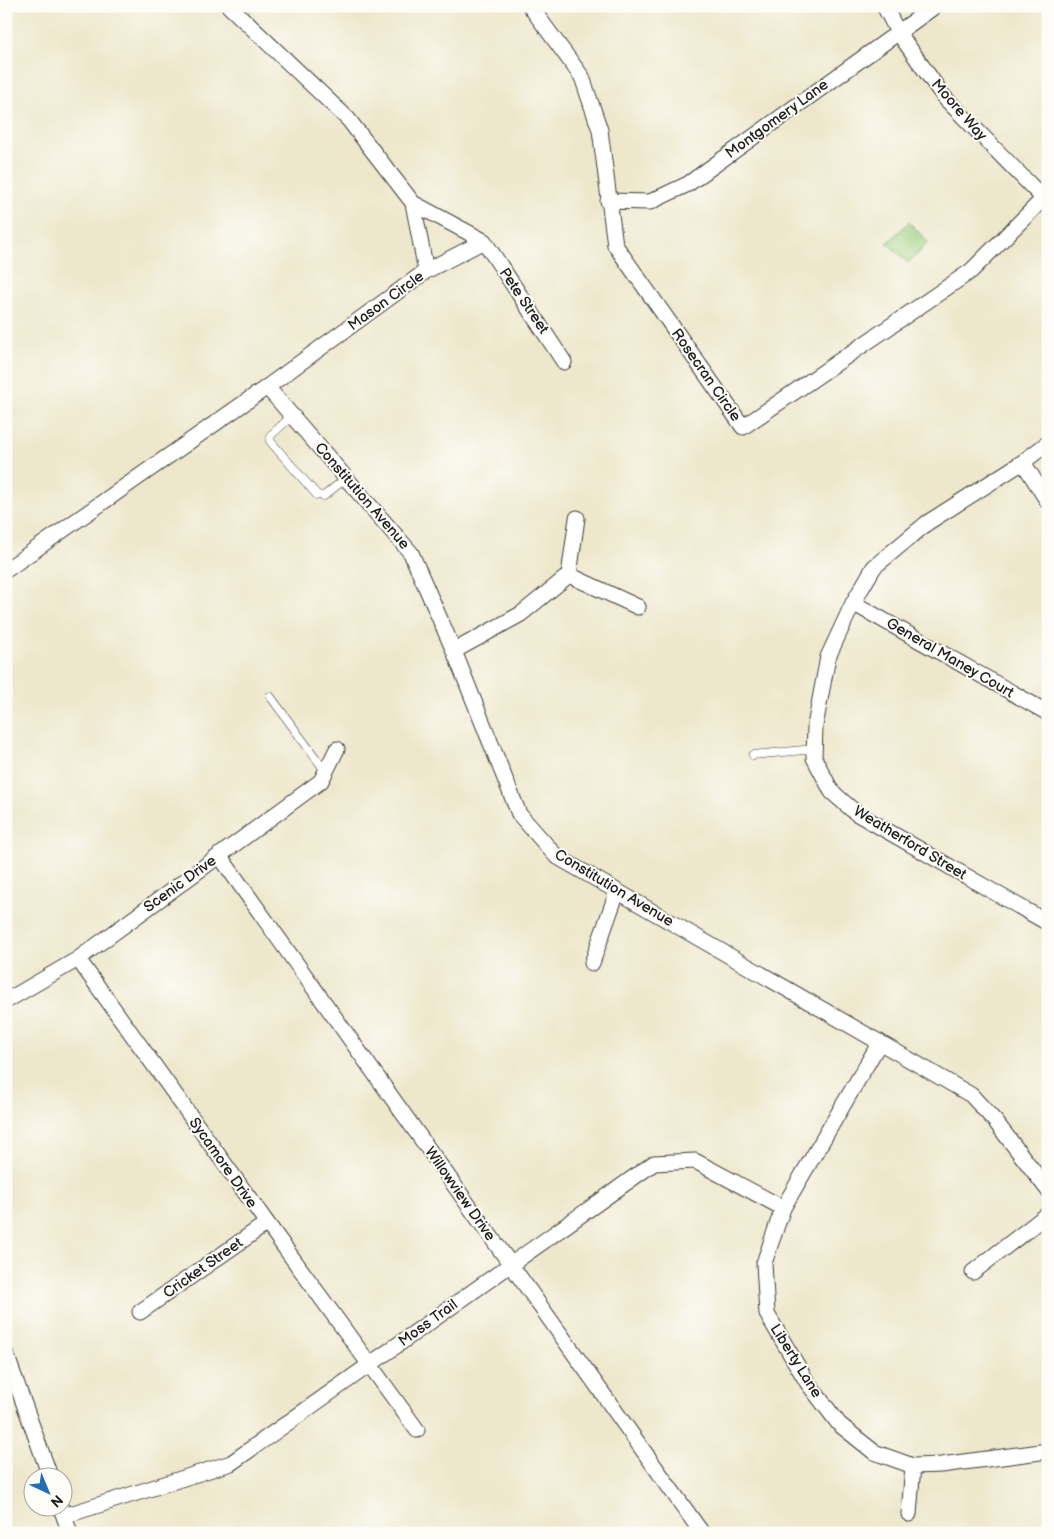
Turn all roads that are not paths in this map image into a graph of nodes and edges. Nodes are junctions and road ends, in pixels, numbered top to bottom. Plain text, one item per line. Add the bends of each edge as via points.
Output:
1 (229, 6) edge
2 (530, 6) edge
3 (884, 6) edge
4 (935, 6) edge
5 (898, 32) junction
6 (1046, 198) edge
7 (608, 201) junction
8 (413, 203) junction
9 (484, 241) junction
10 (426, 271) junction
11 (564, 362) dead end
12 (266, 387) junction
13 (292, 416) junction
14 (1048, 443) edge
15 (1022, 462) junction
16 (346, 478) junction
17 (1048, 502) edge
18 (577, 518) dead end
19 (6, 570) edge
20 (569, 575) junction
21 (853, 603) junction
22 (638, 607) dead end
23 (454, 651) junction
24 (270, 696) dead end
25 (1048, 713) edge
26 (336, 749) dead end
27 (814, 749) junction
28 (753, 755) dead end
29 (326, 772) junction
30 (219, 855) junction
31 (617, 892) junction
32 (1048, 922) edge
33 (78, 959) junction
34 (592, 963) dead end
35 (6, 1001) edge
36 (880, 1042) junction
37 (1048, 1190) edge
38 (783, 1208) junction
39 (1048, 1214) edge
40 (267, 1223) junction
41 (510, 1264) junction
42 (973, 1272) dead end
43 (140, 1312) dead end
44 (6, 1354) edge
45 (370, 1365) junction
46 (10, 1376) edge
47 (417, 1430) dead end
48 (1048, 1451) edge
49 (46, 1466) edge
50 (913, 1466) junction
51 (72, 1508) edge
52 (909, 1514) dead end
53 (64, 1516) edge
54 (70, 1533) edge
55 (702, 1533) edge

1 - 8 street via 348,119
2 - 7 street, Rosecran Circle via 582,77 600,130
3 - 5 street, Moore Way
4 - 5 street, Montgomery Lane
5 - 6 street, Moore Way via 944,97
5 - 7 street, Montgomery Lane via 688,184 650,202
6 - 7 street, Rosecran Circle via 971,271 743,427 615,245
8 - 9 street
8 - 10 street
9 - 10 street, Mason Circle
9 - 11 street, Pete Street
10 - 12 street, Mason Circle
12 - 13 street, Constitution Avenue
12 - 19 street, Mason Circle
13 - 16 street, Constitution Avenue
13 - 16 lane via 271,435 270,441 282,455 317,495 324,496
14 - 15 street, Weatherford Street
15 - 17 street
15 - 21 street, Weatherford Street via 927,523 889,554 874,567
16 - 23 street, Constitution Avenue via 411,553
18 - 20 street
20 - 22 street
20 - 23 street via 521,614
21 - 25 street, General Maney Court
21 - 27 street, Weatherford Street via 828,657
23 - 31 street, Constitution Avenue via 519,814 556,856
24 - 29 lane
26 - 29 street, Scenic Drive
27 - 28 lane
27 - 32 street, Weatherford Street via 814,758 832,792 856,813
29 - 30 street, Scenic Drive via 321,781
30 - 33 street, Scenic Drive
30 - 41 street, Willowview Drive
31 - 34 street
31 - 36 street, Constitution Avenue
33 - 35 street, Scenic Drive
33 - 40 street, Sycamore Drive
36 - 37 street, Constitution Avenue via 970,1095 995,1121
36 - 38 street, Liberty Lane
38 - 41 street, Moss Trail via 695,1161 654,1163
38 - 50 street, Liberty Lane via 764,1263 767,1314 807,1382 839,1424 874,1452
39 - 42 street
40 - 43 street, Cricket Street
40 - 45 street, Sycamore Drive
41 - 45 street, Moss Trail
41 - 55 street, Willowview Drive
44 - 46 street
45 - 47 street, Sycamore Drive
45 - 51 street, Moss Trail via 231,1463
46 - 49 street
48 - 50 street, Liberty Lane
50 - 52 street
53 - 54 street

